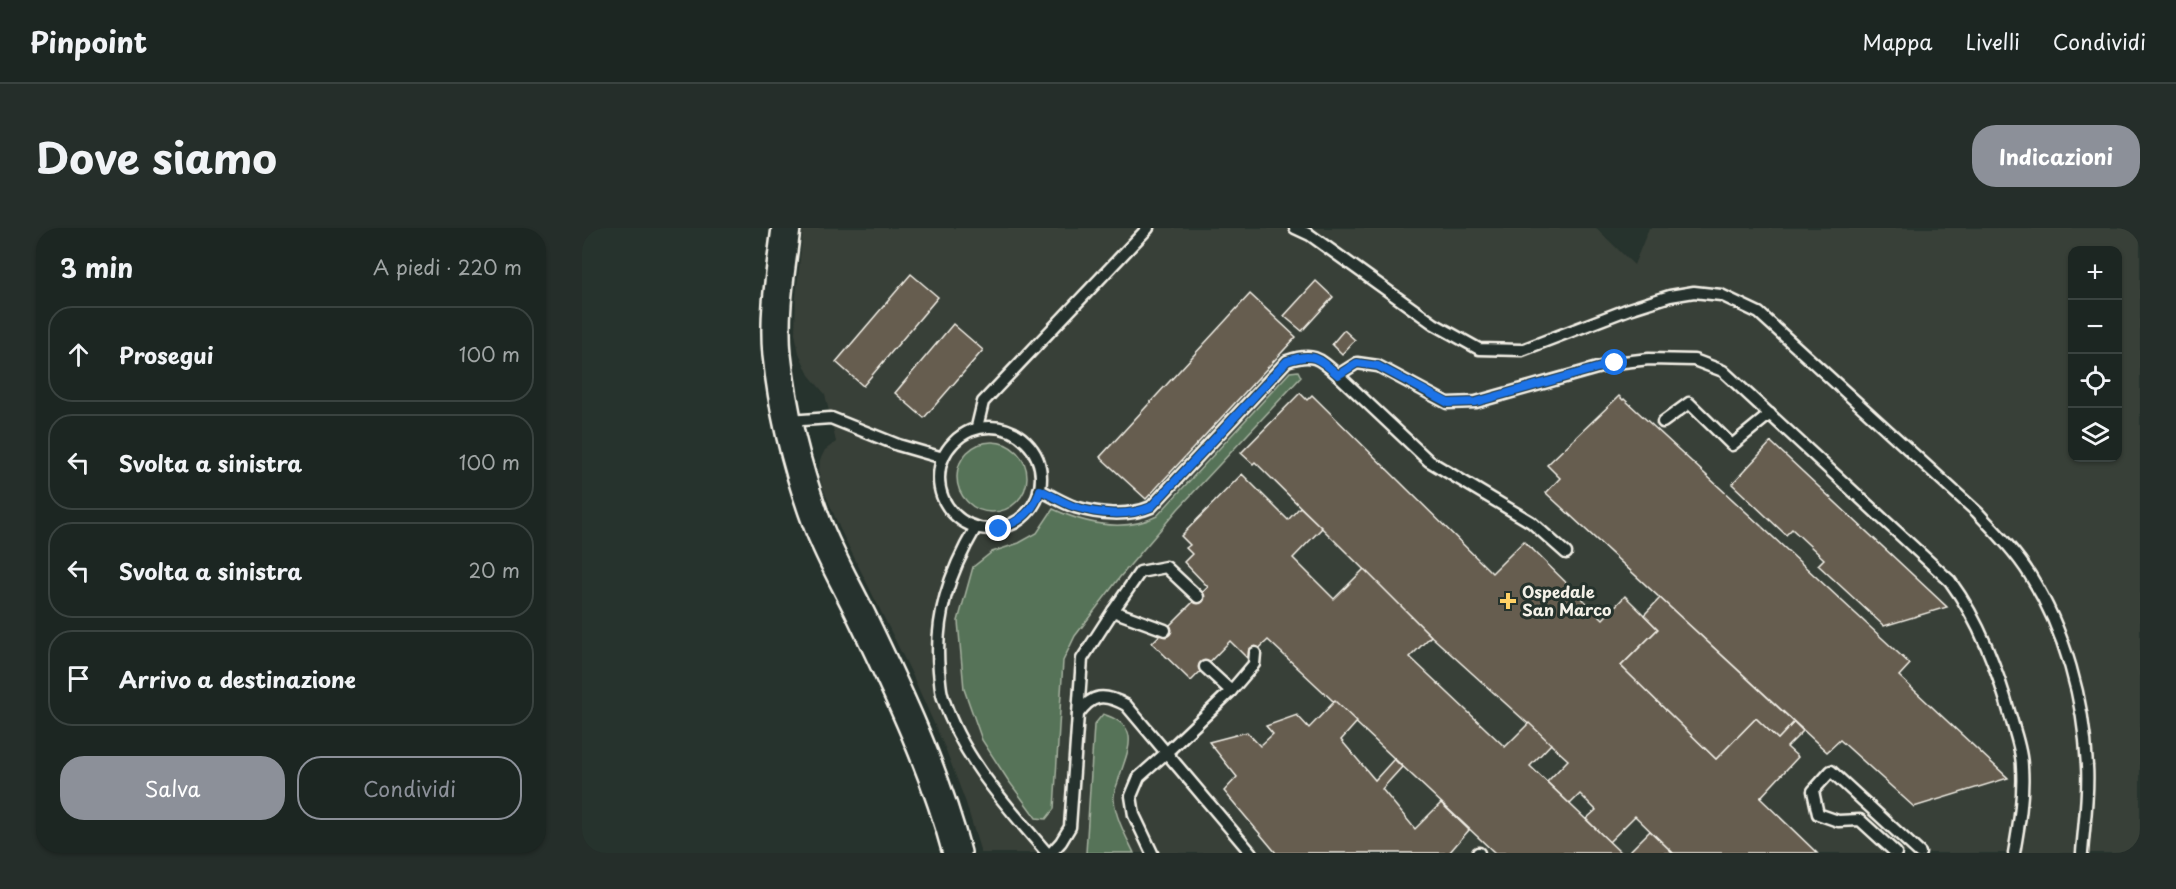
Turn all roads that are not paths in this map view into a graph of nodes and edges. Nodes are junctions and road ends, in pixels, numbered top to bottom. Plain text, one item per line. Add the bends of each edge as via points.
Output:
1 (786, 228) edge
2 (1148, 228) edge
3 (1295, 228) edge
4 (1338, 375) junction
5 (1770, 414) junction
6 (788, 421) junction
7 (1664, 422) dead end
8 (977, 427) junction
9 (943, 458) junction
10 (1040, 490) junction
11 (976, 527) junction
12 (1566, 554) dead end
13 (1198, 597) dead end
14 (1113, 611) junction
15 (1165, 630) dead end
16 (1255, 653) dead end
17 (1205, 667) dead end
18 (1231, 691) junction
19 (1078, 714) junction
20 (1166, 753) junction
21 (957, 853) edge
22 (1049, 853) edge
23 (1152, 853) edge
24 (1251, 853) edge
25 (1896, 853) edge
26 (1920, 853) edge
27 (2014, 853) edge
28 (2082, 853) edge

1 - 6 street via 776,306 777,354
2 - 8 lane via 983,402
3 - 28 lane via 1434,324 1479,349 1522,350 1629,309 1694,292 1721,295 1759,313 1977,512 2030,574 2066,652 2078,693 2087,768
4 - 5 lane via 1357,363 1378,366 1448,403 1476,402 1615,363 1694,360 1723,371
4 - 10 lane via 1318,357 1301,356 1287,361 1151,507 1139,512 1099,512 1075,507
4 - 12 lane via 1429,461 1531,522
5 - 7 lane via 1732,444 1689,402
5 - 27 lane via 1950,581 1967,605 2004,694 2023,765
6 - 9 lane via 831,418
6 - 21 street via 818,525 895,685 926,759
8 - 9 lane via 956,439
8 - 10 lane via 1004,428 1032,448 1040,464
9 - 11 lane via 938,484 943,500 953,514
10 - 11 lane via 1028,513 1015,524 999,529
11 - 22 lane via 946,589 939,627 942,696 975,763
13 - 14 lane via 1166,567 1140,572
14 - 15 lane
14 - 19 lane via 1082,659
16 - 18 lane via 1254,664
17 - 18 lane
18 - 20 lane
19 - 20 lane via 1086,702 1113,698 1126,705
19 - 22 lane via 1070,827
20 - 23 lane via 1139,777 1131,796 1134,815
20 - 24 lane
25 - 26 lane via 1860,820 1838,821 1818,814 1813,791 1831,771

